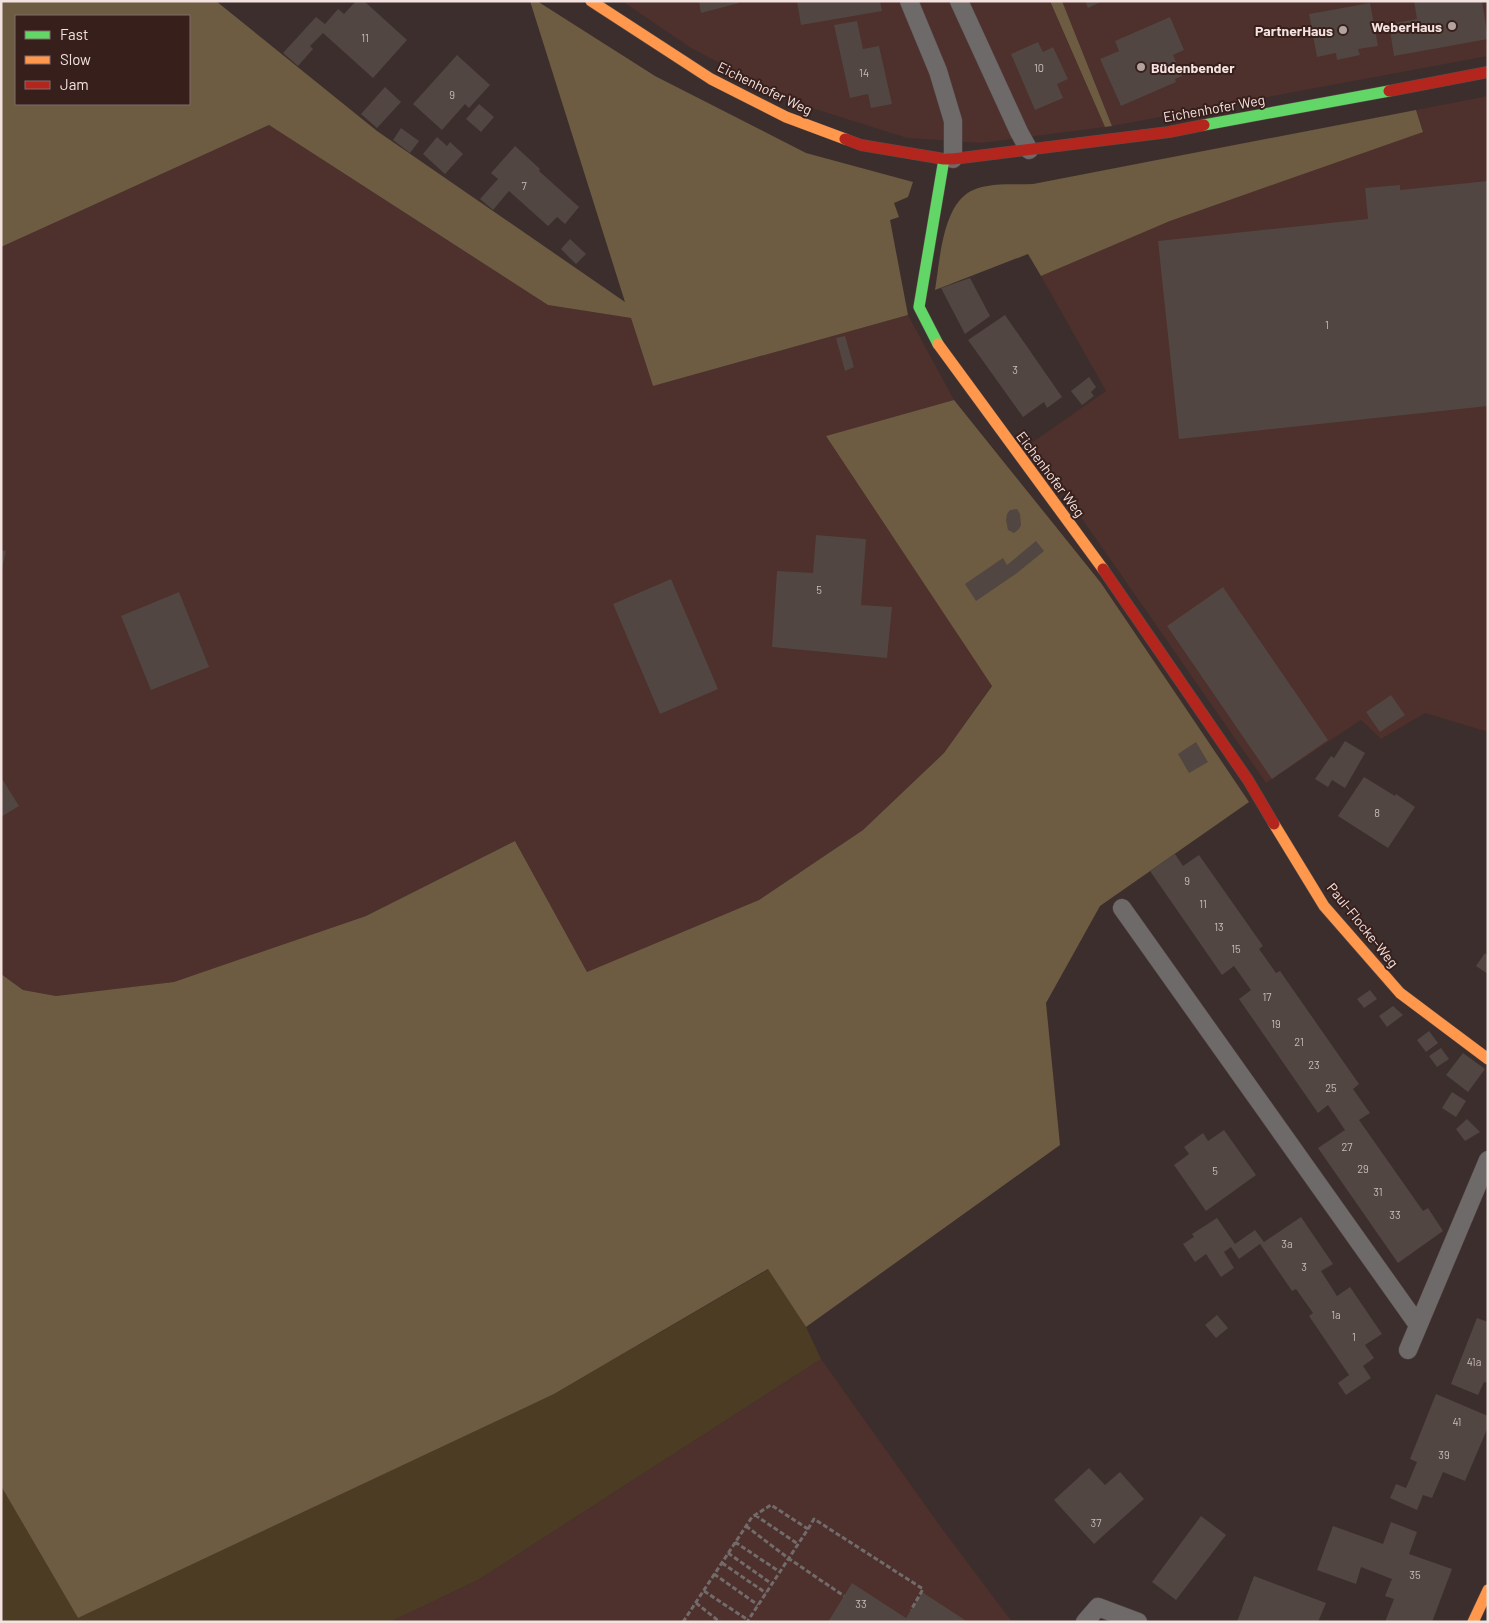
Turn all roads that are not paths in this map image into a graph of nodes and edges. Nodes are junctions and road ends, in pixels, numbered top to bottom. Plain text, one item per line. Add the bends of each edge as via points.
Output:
1 (591, 1) edge
2 (909, 1) edge
3 (959, 1) edge
4 (1488, 72) edge
5 (1029, 150) junction
6 (949, 159) junction
7 (1248, 780) joint
8 (1122, 908) dead end
9 (1488, 1058) edge
10 (1488, 1160) edge
11 (1418, 1325) junction
12 (1408, 1350) dead end
13 (1488, 1590) edge
14 (1085, 1622) edge
15 (1138, 1622) edge
16 (1473, 1622) edge

1 - 6 street, Eichenhofer Weg via 711,79 786,117 861,145
2 - 6 lane via 938,70 953,121
3 - 5 lane
4 - 5 street, Eichenhofer Weg via 1169,132
5 - 6 street, Eichenhofer Weg
6 - 7 street, Eichenhofer Weg via 919,307 923,316 941,351 1112,582
7 - 9 street, Paul-Flocke-Weg via 1324,906 1400,993
8 - 11 lane
10 - 11 lane
11 - 12 lane
13 - 16 street
14 - 15 lane via 1098,1607

